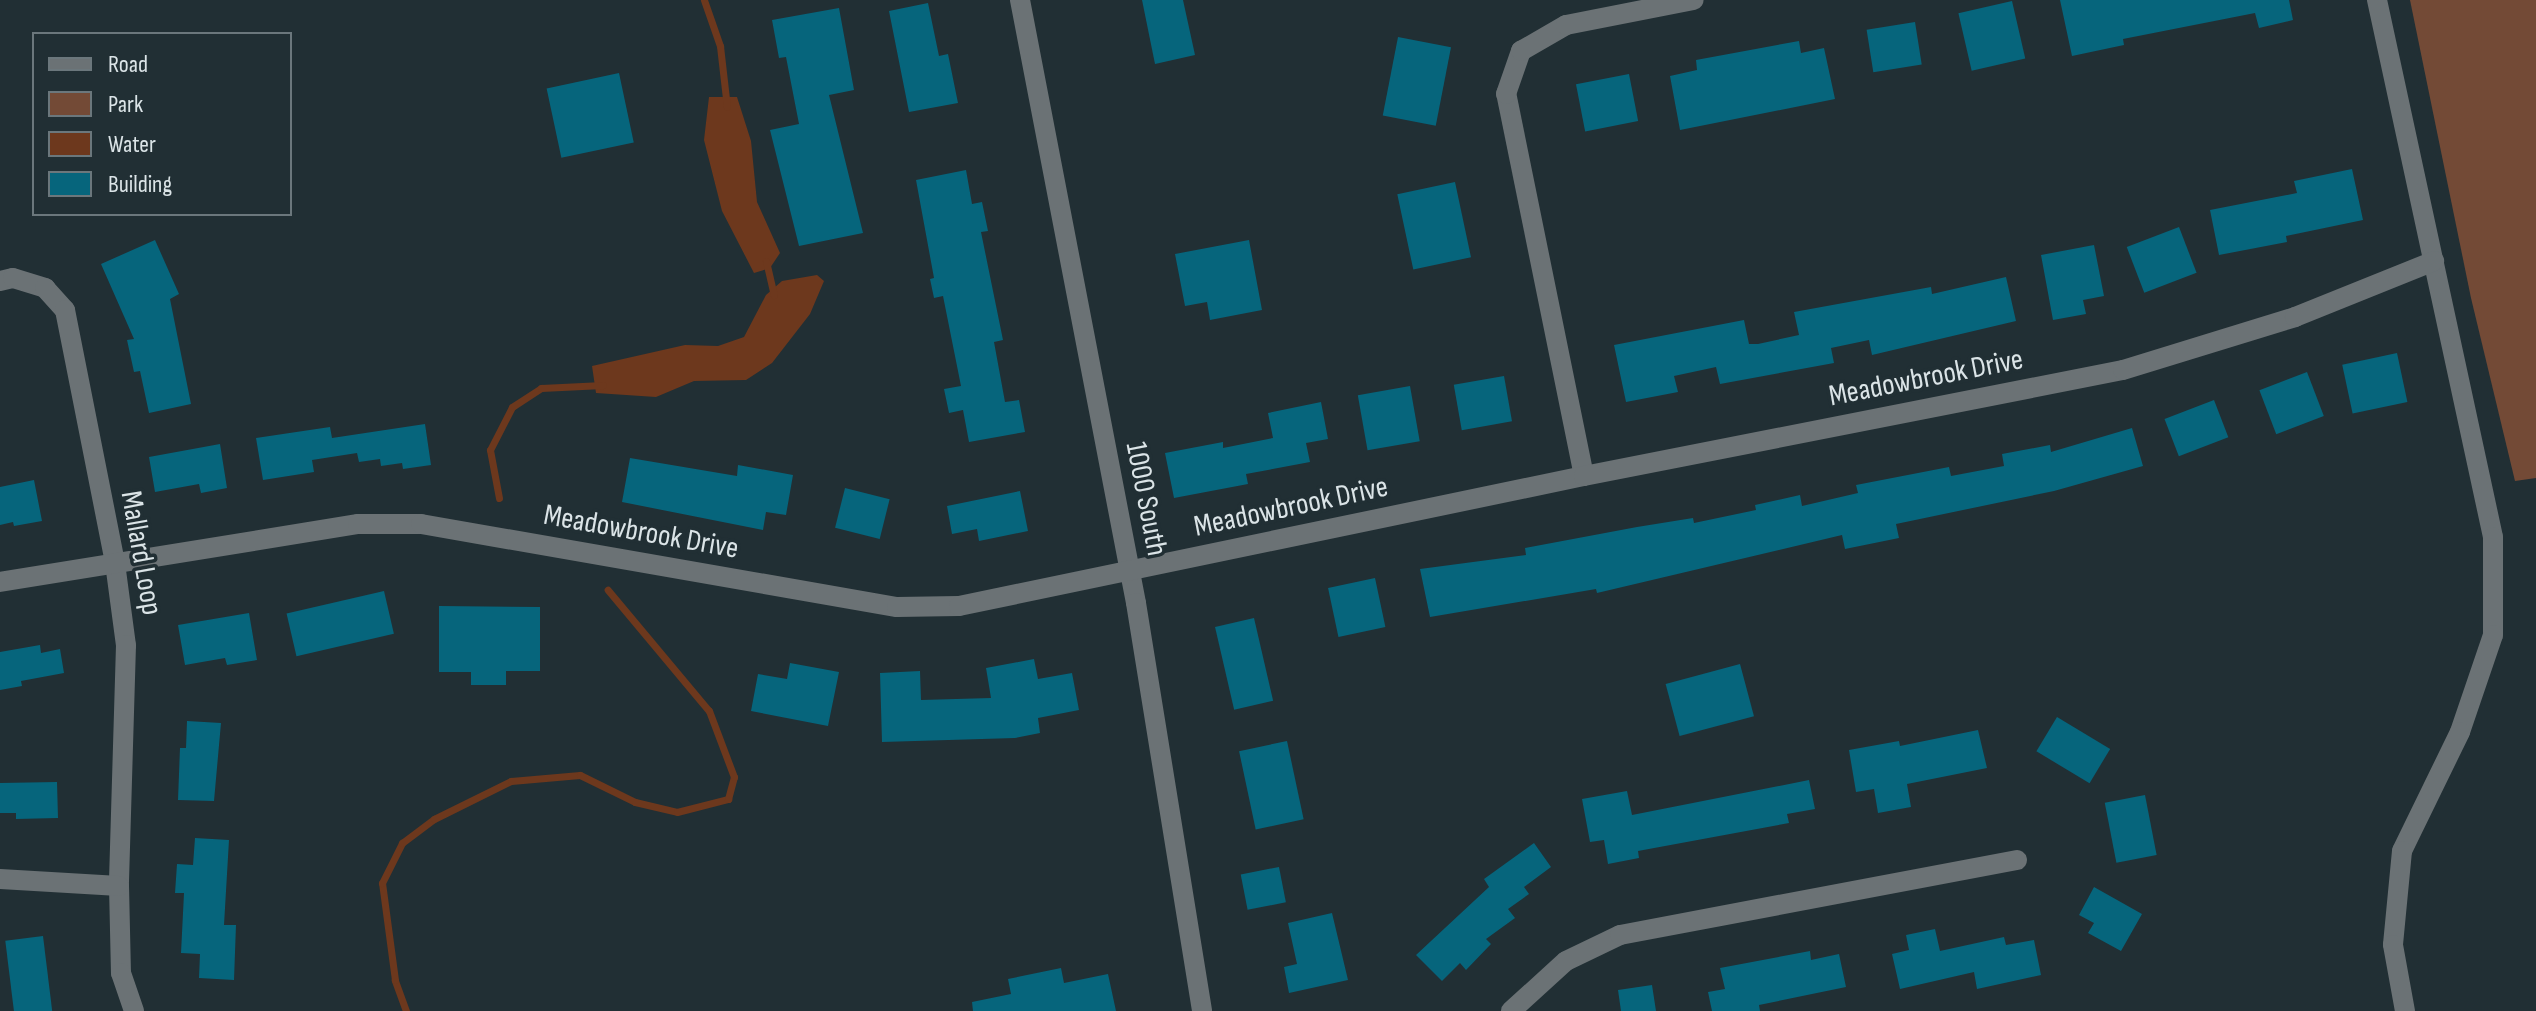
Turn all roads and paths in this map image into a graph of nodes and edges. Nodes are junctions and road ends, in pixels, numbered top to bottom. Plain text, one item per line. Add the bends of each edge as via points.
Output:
1 (1020, 0) edge
2 (1691, 0) edge
3 (2377, 0) edge
4 (2434, 261) junction
5 (0, 281) edge
6 (1584, 476) junction
7 (115, 563) junction
8 (1130, 572) junction
9 (0, 582) edge
10 (2017, 860) dead end
11 (0, 879) edge
12 (119, 886) junction
13 (134, 1011) edge
14 (1202, 1011) edge
15 (1511, 1011) edge
16 (2405, 1011) edge

1 - 8 street, 1000 South
2 - 6 street via 1566,25 1521,51 1506,94
3 - 4 street
4 - 6 street, Meadowbrook Drive via 2295,317 2123,370
4 - 16 street via 2493,537 2493,635 2460,732 2402,851 2393,945
5 - 7 street, Mallard Loop via 13,278 45,288 65,310
6 - 8 street, Meadowbrook Drive
7 - 8 street, Meadowbrook Drive via 358,524 421,524 897,607 959,606
7 - 9 street, Meadowbrook Drive
7 - 12 street, Mallard Loop via 126,645
8 - 14 street, 1000 South
10 - 15 street via 1620,935 1566,961
11 - 12 street
12 - 13 street, Mallard Loop via 121,973

